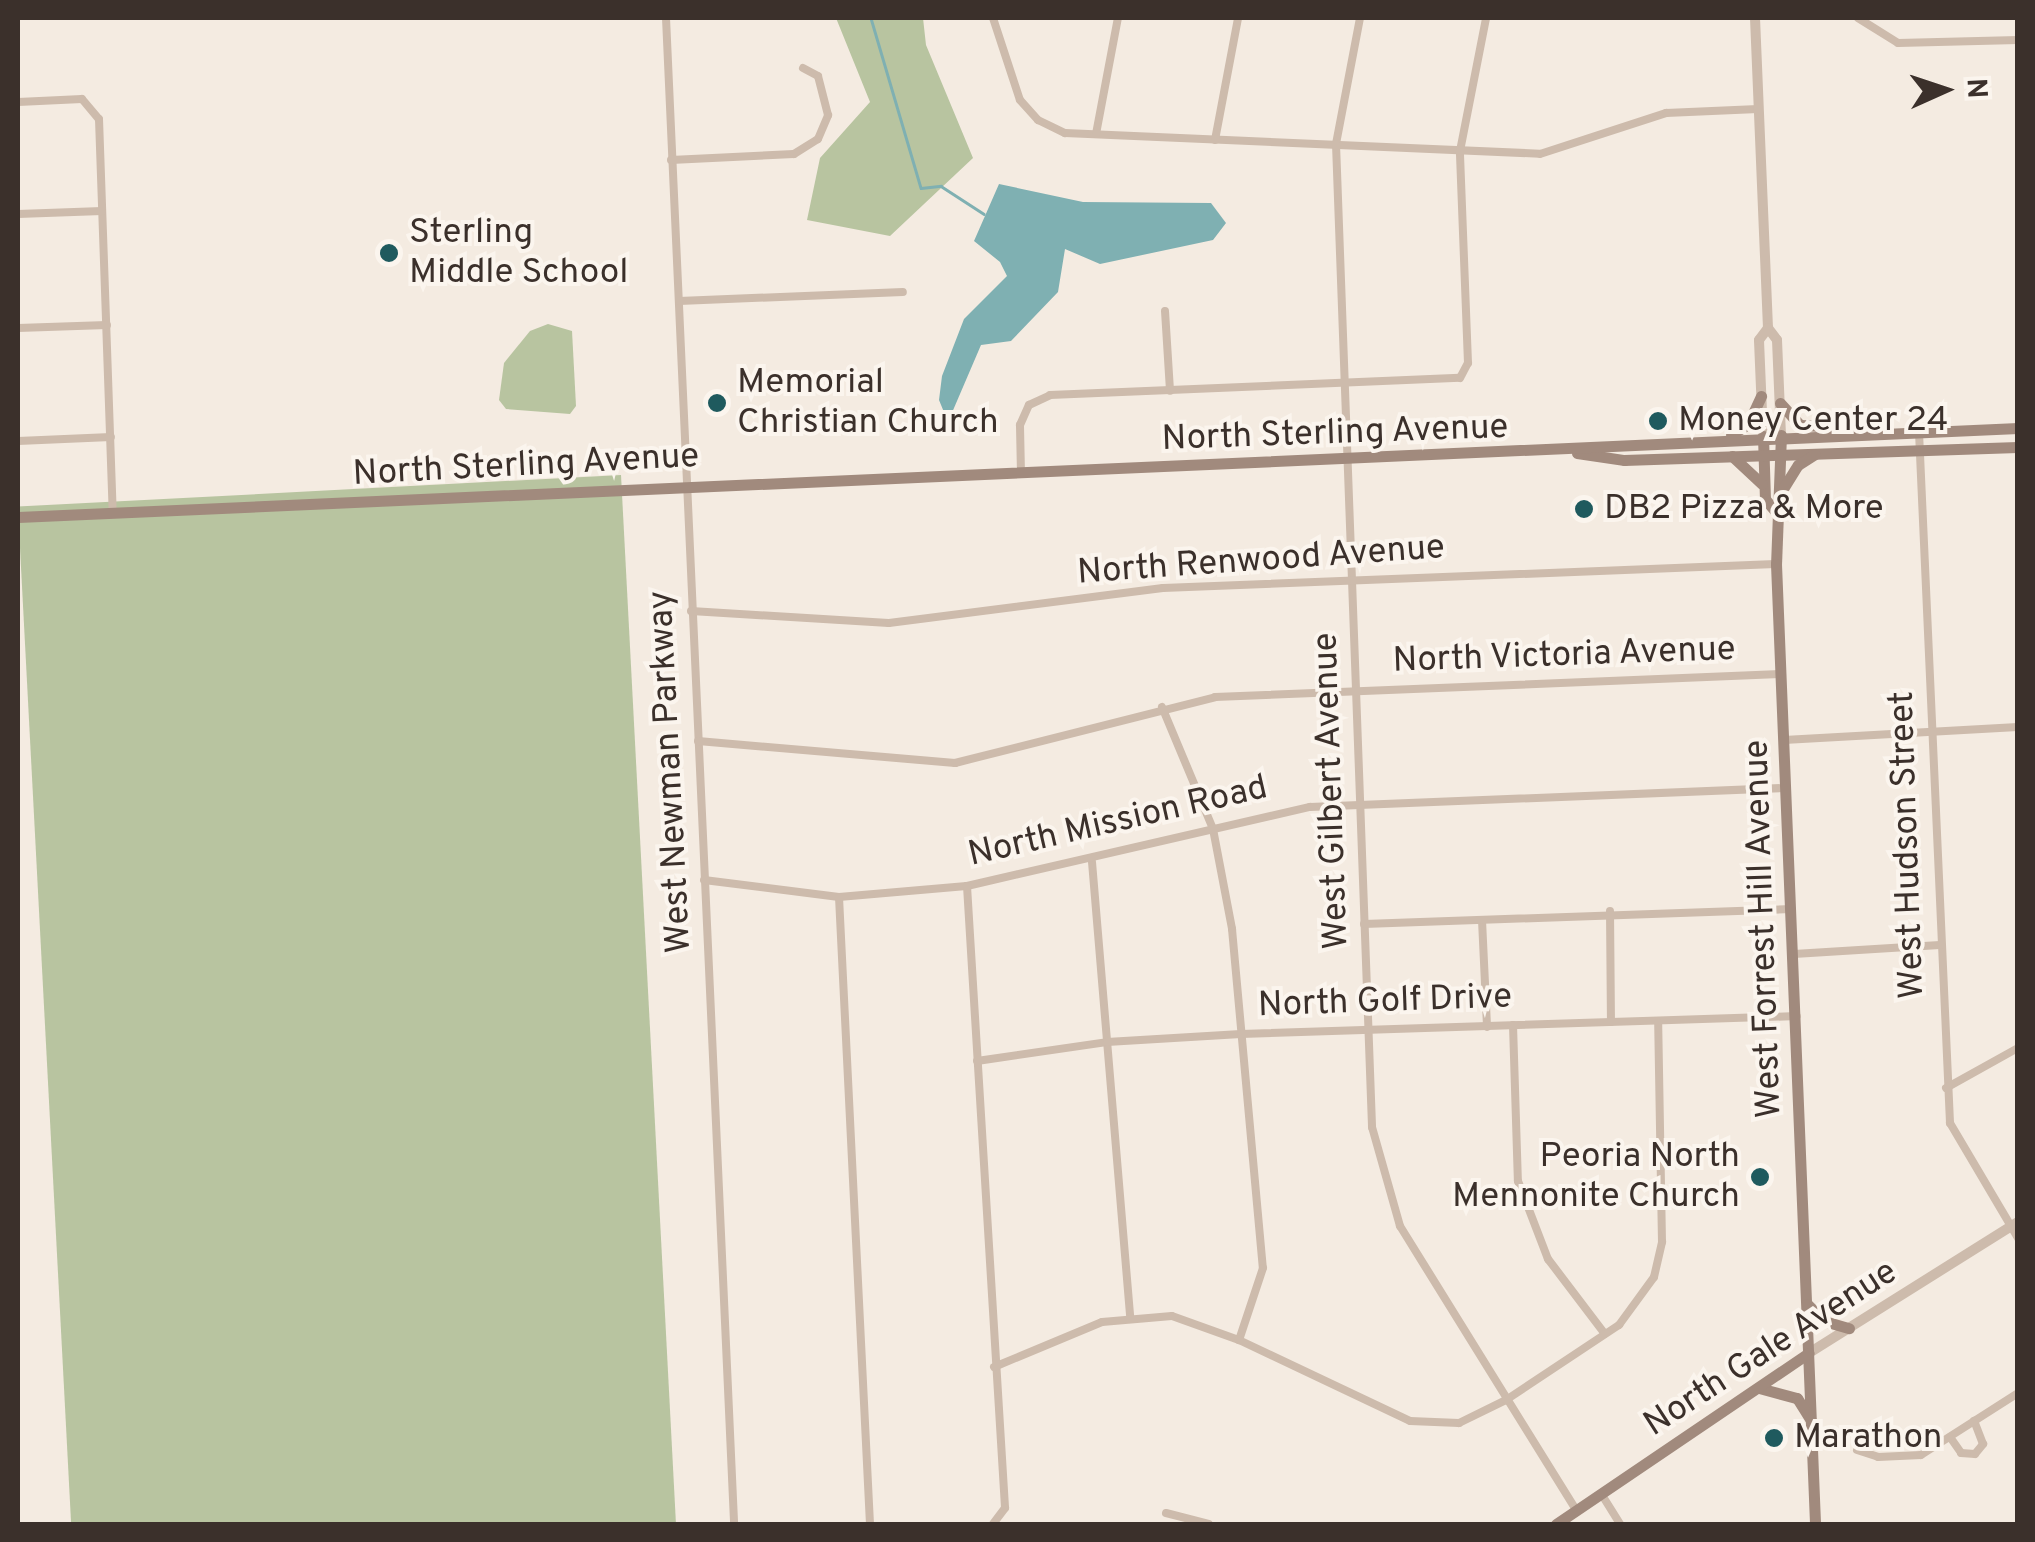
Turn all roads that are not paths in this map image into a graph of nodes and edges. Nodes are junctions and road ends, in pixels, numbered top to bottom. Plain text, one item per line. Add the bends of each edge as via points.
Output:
1 (666, 18) edge
2 (993, 18) edge
3 (1118, 18) edge
4 (1238, 18) edge
5 (1360, 18) edge
6 (1486, 18) edge
7 (1755, 18) edge
8 (1858, 18) edge
9 (2018, 40) edge
10 (803, 68) dead end
11 (18, 102) edge
12 (1758, 109) junction
13 (1096, 134) junction
14 (1214, 140) junction
15 (1336, 144) junction
16 (1460, 151) junction
17 (671, 160) junction
18 (102, 211) junction
19 (18, 214) edge
20 (903, 292) dead end
21 (680, 301) junction
22 (1165, 311) dead end
23 (107, 324) junction
24 (18, 328) edge
25 (1768, 328) junction
26 (1344, 382) junction
27 (1170, 390) junction
28 (1761, 396) junction
29 (1780, 403) junction
30 (2018, 428) edge
31 (1878, 431) junction
32 (1919, 432) junction
33 (1781, 435) junction
34 (111, 436) junction
35 (1762, 436) junction
36 (1727, 437) junction
37 (18, 441) edge
38 (2018, 447) edge
39 (1919, 449) junction
40 (1576, 452) junction
41 (1820, 452) junction
42 (1763, 454) junction
43 (1781, 454) junction
44 (1730, 455) junction
45 (1347, 462) junction
46 (1020, 474) junction
47 (685, 486) junction
48 (1764, 488) junction
49 (1782, 490) junction
50 (1775, 510) junction
51 (113, 513) junction
52 (18, 517) edge
53 (1776, 564) junction
54 (1351, 580) junction
55 (691, 611) junction
56 (1782, 674) junction
57 (1356, 692) junction
58 (1162, 707) junction
59 (2018, 727) edge
60 (1932, 732) junction
61 (1784, 740) junction
62 (698, 741) junction
63 (1786, 788) junction
64 (1359, 804) junction
65 (1213, 829) junction
66 (1092, 862) junction
67 (704, 880) junction
68 (967, 886) junction
69 (838, 897) junction
70 (1792, 909) junction
71 (1610, 911) junction
72 (1482, 920) junction
73 (1364, 924) junction
74 (1940, 945) junction
75 (1794, 954) junction
76 (1797, 1016) junction
77 (1611, 1022) junction
78 (1658, 1023) junction
79 (1513, 1025) junction
80 (1488, 1026) junction
81 (1368, 1032) junction
82 (1240, 1034) junction
83 (1107, 1042) junction
84 (2018, 1048) edge
85 (976, 1062) junction
86 (1946, 1088) junction
87 (2014, 1224) edge
88 (2018, 1238) edge
89 (1807, 1303) junction
90 (1130, 1317) junction
91 (1849, 1328) junction
92 (1605, 1334) junction
93 (1239, 1340) junction
94 (1810, 1353) junction
95 (994, 1368) junction
96 (1759, 1388) junction
97 (2018, 1393) edge
98 (1506, 1400) junction
99 (1811, 1420) junction
100 (1974, 1422) junction
101 (1950, 1437) junction
102 (1857, 1450) dead end
103 (1602, 1494) junction
104 (1577, 1511) junction
105 (1166, 1513) dead end
106 (734, 1524) edge
107 (870, 1524) edge
108 (993, 1524) edge
109 (1209, 1524) edge
110 (1556, 1524) edge
111 (1620, 1524) edge
112 (1815, 1524) edge

1 - 17 street, West Newman Parkway
2 - 13 street via 1020,100 1038,120 1065,133
3 - 13 street
4 - 14 street
5 - 15 street, West Gilbert Avenue
6 - 16 street
7 - 12 street, West Forrest Hill Avenue
8 - 9 street via 1898,43
10 - 17 street via 818,76 828,116 818,140 794,154
11 - 18 street via 82,99 93,105
12 - 16 street via 1666,113 1540,154
12 - 25 street, West Forrest Hill Avenue
13 - 14 street
14 - 15 street
15 - 16 street
15 - 26 street, West Gilbert Avenue
16 - 26 street via 1468,363 1460,378
17 - 21 street, West Newman Parkway
18 - 19 street
18 - 23 street
20 - 21 street
21 - 47 street, West Newman Parkway
22 - 27 street
23 - 24 street
23 - 34 street
25 - 28 street, West Forrest Hill Avenue via 1759,340
25 - 29 street, West Forrest Hill Avenue via 1777,340
26 - 27 street
26 - 45 street, West Gilbert Avenue
27 - 46 street via 1050,395 1029,404 1020,425
28 - 35 street, West Forrest Hill Avenue
28 - 36 main road via 1748,424
29 - 31 main road via 1800,425 1854,424
29 - 33 street, West Forrest Hill Avenue
30 - 32 main road, North Sterling Avenue
31 - 32 main road, North Sterling Avenue
31 - 33 main road, North Sterling Avenue
32 - 39 street, West Hudson Street
33 - 35 main road, North Sterling Avenue
33 - 43 main road, West Forrest Hill Avenue
34 - 37 street
34 - 51 street
35 - 36 main road, North Sterling Avenue
35 - 42 main road, West Forrest Hill Avenue
36 - 40 main road, North Sterling Avenue via 1594,444
38 - 39 main road, North Sterling Avenue
39 - 41 main road, North Sterling Avenue
39 - 60 street, West Hudson Street
40 - 44 main road, North Sterling Avenue via 1594,460
40 - 45 main road, North Sterling Avenue
41 - 43 main road, North Sterling Avenue
41 - 49 main road via 1798,465
42 - 43 main road, North Sterling Avenue
42 - 44 main road, North Sterling Avenue
42 - 48 main road, West Forrest Hill Avenue
43 - 49 main road, West Forrest Hill Avenue
44 - 48 main road
45 - 46 main road, North Sterling Avenue
45 - 54 street, West Gilbert Avenue
46 - 47 main road, North Sterling Avenue
47 - 51 main road, North Sterling Avenue
47 - 55 street, West Newman Parkway
48 - 50 main road, West Forrest Hill Avenue
49 - 50 main road, West Forrest Hill Avenue
50 - 53 main road, West Forrest Hill Avenue
51 - 52 main road, North Sterling Avenue
53 - 54 street, North Renwood Avenue
53 - 56 main road, West Forrest Hill Avenue
54 - 55 street, North Renwood Avenue via 1162,588 889,622
54 - 57 street, West Gilbert Avenue
55 - 62 street, West Newman Parkway
56 - 57 street, North Victoria Avenue
56 - 61 main road, West Forrest Hill Avenue
57 - 58 street, North Victoria Avenue via 1215,697
57 - 64 street, West Gilbert Avenue
58 - 62 street, North Victoria Avenue via 955,763
58 - 65 street
59 - 60 street
60 - 61 street
60 - 74 street, West Hudson Street
61 - 63 main road, West Forrest Hill Avenue
62 - 67 street, West Newman Parkway
63 - 64 street, North Mission Road
63 - 70 main road, West Forrest Hill Avenue
64 - 65 street, North Mission Road via 1310,807
64 - 73 street, West Gilbert Avenue
65 - 66 street, North Mission Road
65 - 82 street via 1230,911
66 - 68 street, North Mission Road
66 - 83 street
67 - 69 street, North Mission Road
67 - 106 street, West Newman Parkway
68 - 69 street, North Mission Road
68 - 85 street
69 - 107 street
70 - 71 street
70 - 75 main road, West Forrest Hill Avenue
71 - 72 street
71 - 77 street
72 - 73 street
72 - 80 street
73 - 81 street, West Gilbert Avenue
74 - 75 street
74 - 86 street, West Hudson Street
75 - 76 main road, West Forrest Hill Avenue
76 - 78 street, North Golf Drive
76 - 89 main road, West Forrest Hill Avenue
77 - 78 street, North Golf Drive
77 - 79 street, North Golf Drive
78 - 92 street via 1660,1258 1635,1310
79 - 80 street, North Golf Drive
79 - 92 street via 1518,1181 1548,1259
80 - 81 street, North Golf Drive
81 - 82 street, North Golf Drive
81 - 98 street, West Gilbert Avenue via 1372,1128 1400,1226
82 - 83 street, North Golf Drive
82 - 93 street via 1263,1268
83 - 85 street, North Golf Drive
83 - 90 street
84 - 86 street
85 - 95 street
86 - 87 street, West Hudson Street via 1950,1123
87 - 88 street, West Hudson Street
87 - 91 street, North Gale Avenue
89 - 91 main road via 1824,1321
89 - 94 main road, West Forrest Hill Avenue
90 - 93 street via 1172,1316
90 - 95 street
91 - 94 street, North Gale Avenue
92 - 98 street
93 - 98 street via 1410,1421 1459,1422
94 - 96 main road, North Gale Avenue
94 - 99 main road, West Forrest Hill Avenue
95 - 108 street via 1004,1508
96 - 99 main road via 1797,1398
96 - 103 main road, North Gale Avenue
97 - 100 street
98 - 104 street, West Gilbert Avenue
99 - 112 main road, West Forrest Hill Avenue
100 - 101 street
100 - 101 street via 1982,1444 1975,1454 1960,1453
101 - 102 street via 1911,1457
103 - 104 main road, North Gale Avenue
103 - 111 street
104 - 110 main road, North Gale Avenue
105 - 109 street

